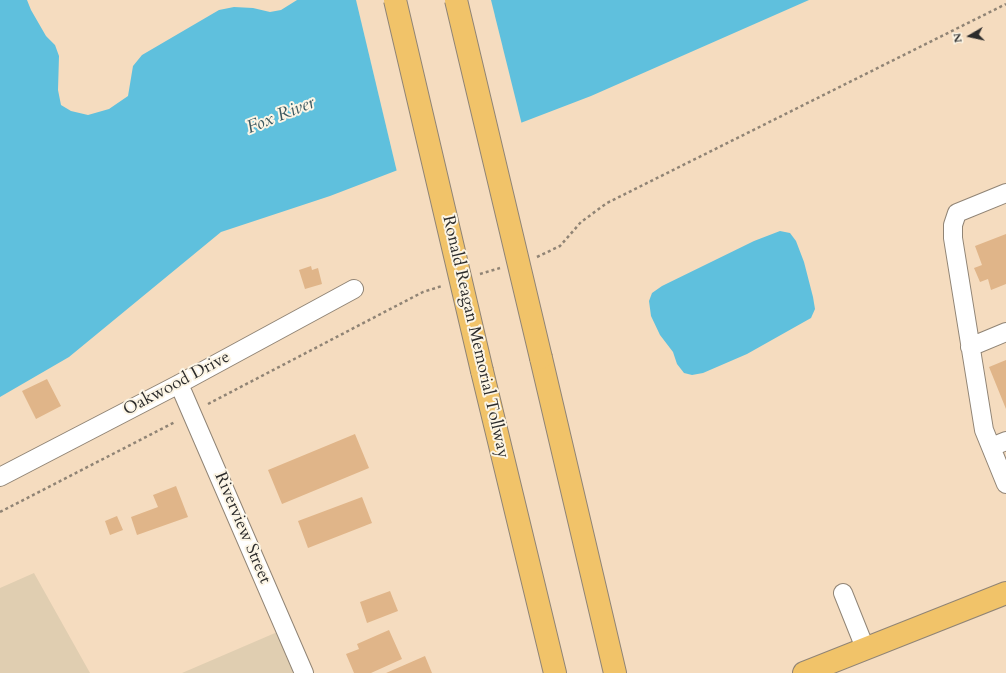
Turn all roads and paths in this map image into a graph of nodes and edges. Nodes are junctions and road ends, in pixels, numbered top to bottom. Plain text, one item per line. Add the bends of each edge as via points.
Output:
1 (395, 0) edge
2 (456, 0) edge
3 (1006, 4) edge
4 (1006, 194) edge
5 (530, 259) dead end
6 (507, 266) dead end
7 (476, 276) dead end
8 (446, 285) dead end
9 (354, 289) dead end
10 (1006, 332) edge
11 (970, 347) junction
12 (179, 384) junction
13 (203, 407) dead end
14 (181, 419) dead end
15 (998, 444) edge
16 (0, 477) edge
17 (1006, 484) edge
18 (0, 512) edge
19 (1006, 593) edge
20 (843, 594) dead end
21 (865, 648) junction
22 (304, 673) edge
23 (555, 673) edge
24 (615, 673) edge
25 (804, 673) edge

1 - 23 main road, Ronald Reagan Memorial Tollway, bridge
2 - 24 main road, bridge
3 - 5 path via 607,203 581,222 560,246
4 - 11 street via 957,213 953,225 952,238
6 - 7 path
8 - 13 path via 423,292
9 - 12 street, Oakwood Drive
10 - 11 street
11 - 15 street via 984,430
12 - 16 street, Oakwood Drive
12 - 22 street, Riverview Street
14 - 18 path
15 - 17 street
19 - 21 main road
20 - 21 street
21 - 25 main road

